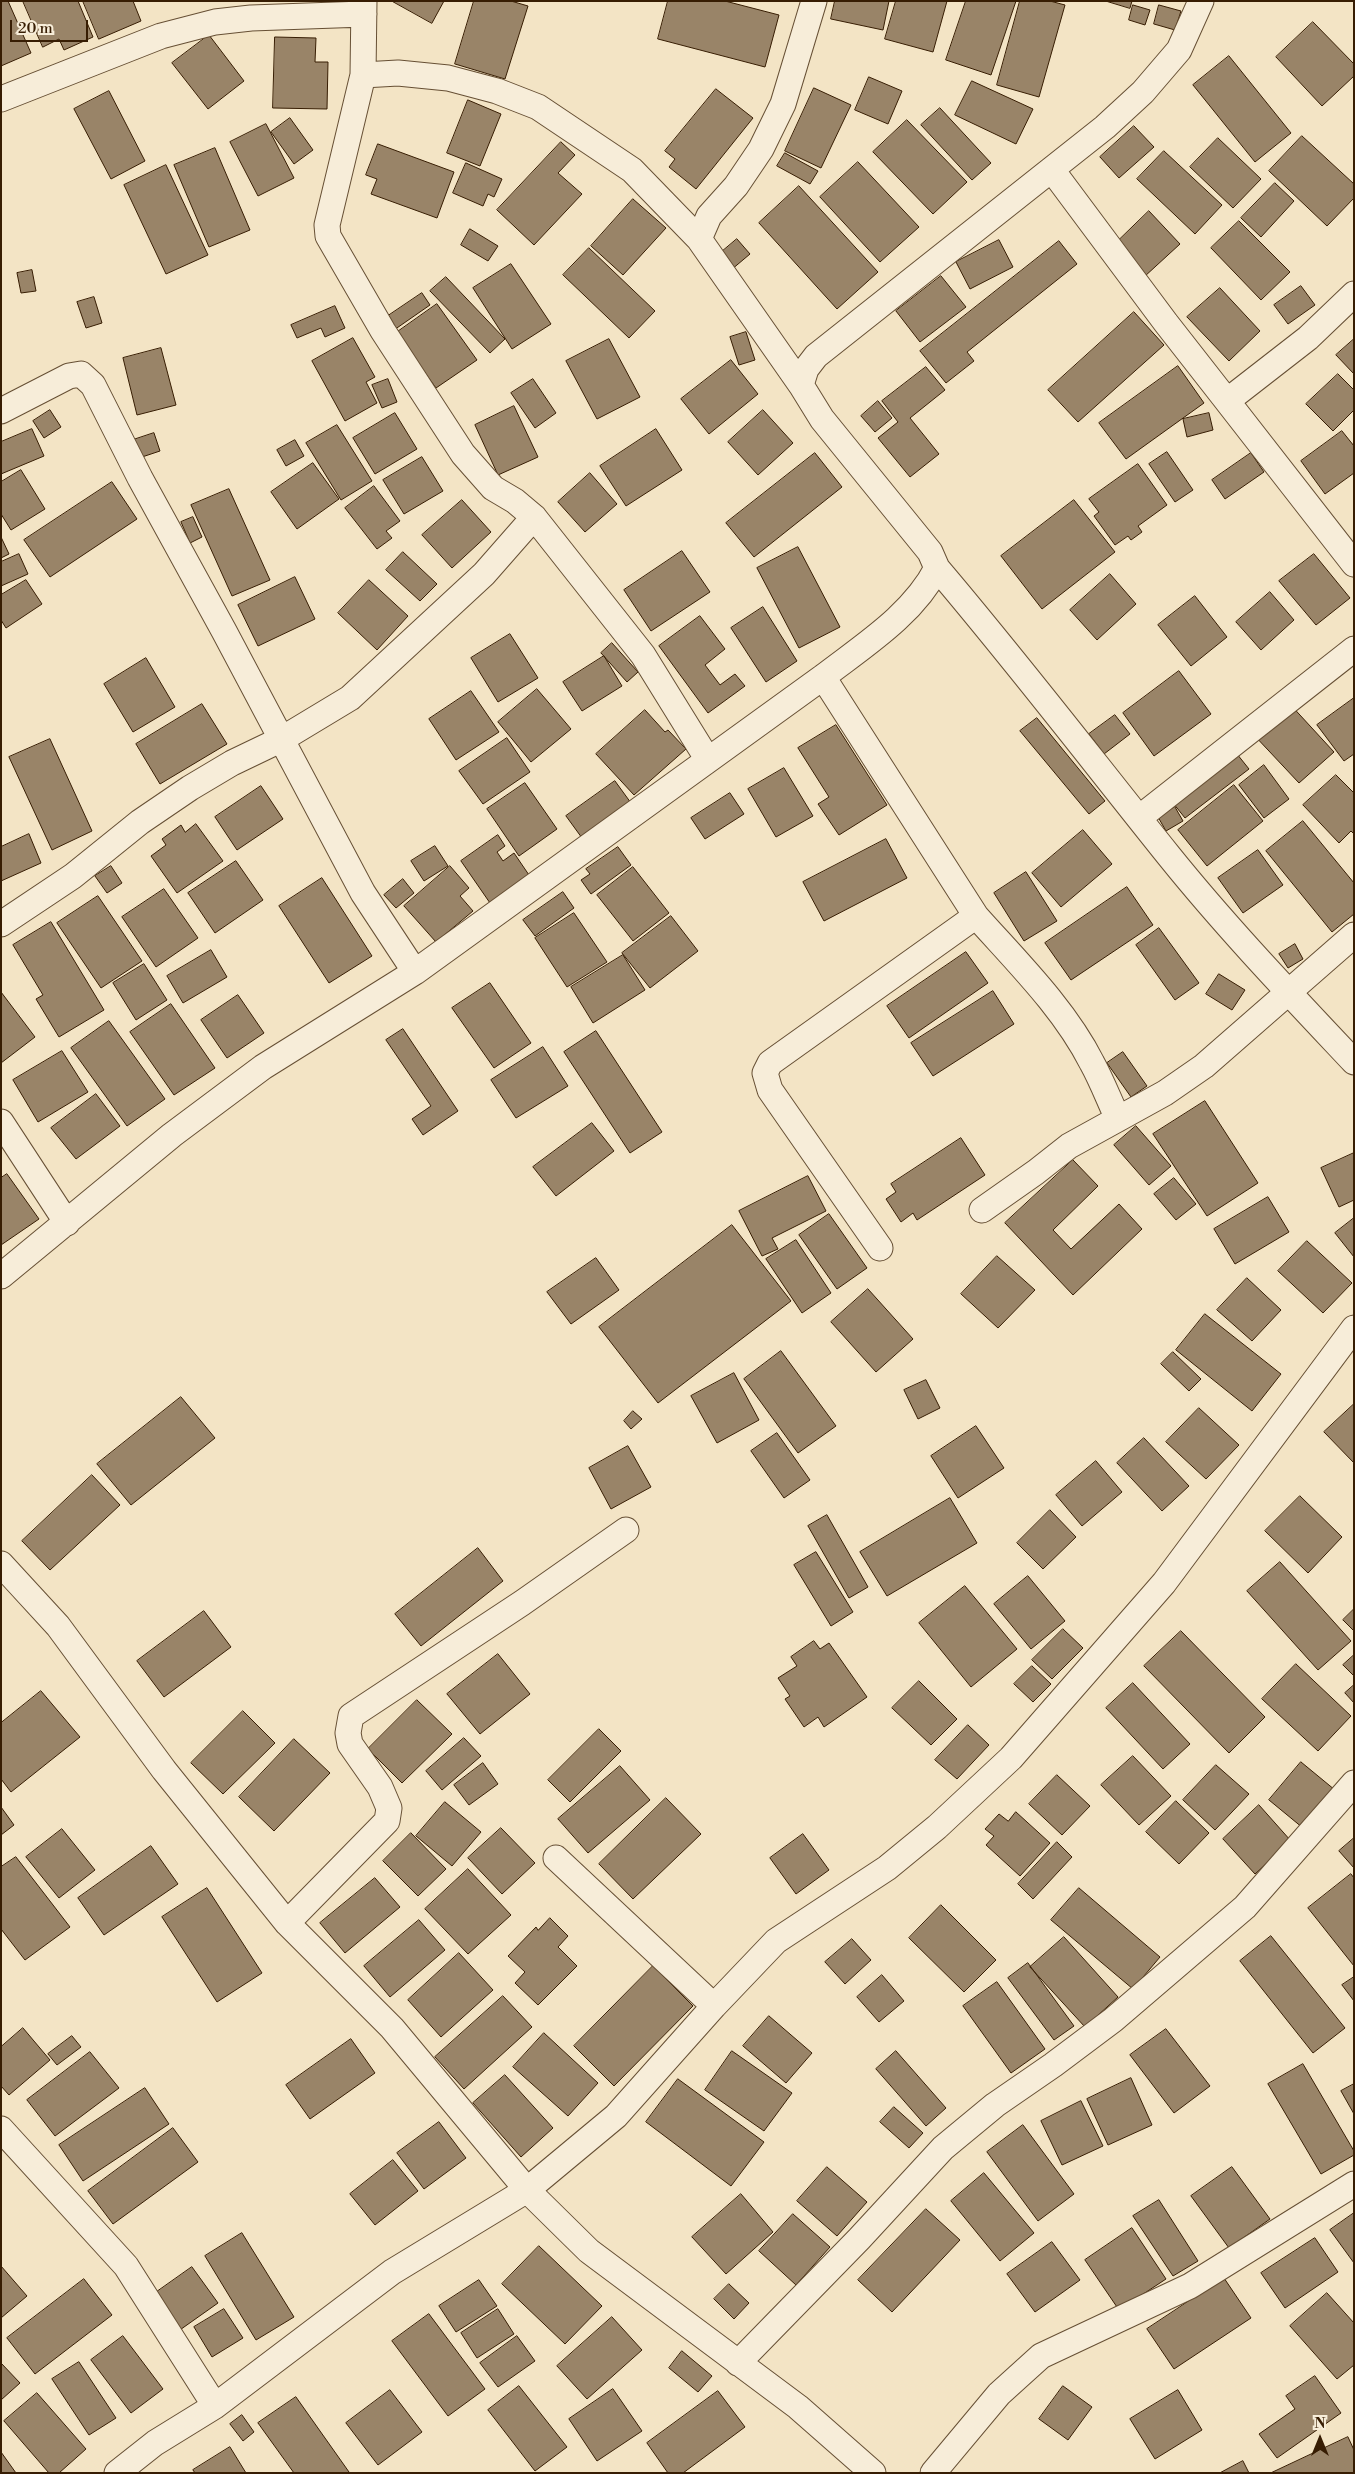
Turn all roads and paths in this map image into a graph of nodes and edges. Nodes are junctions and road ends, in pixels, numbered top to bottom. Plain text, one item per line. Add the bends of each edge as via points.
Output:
1 (814, 1) edge
2 (1201, 1) edge
3 (364, 8) edge
4 (362, 75) junction
5 (1, 99) edge
6 (1052, 170) junction
7 (698, 239) junction
8 (1354, 294) edge
9 (801, 385) junction
10 (1227, 400) junction
11 (1, 411) edge
12 (534, 517) junction
13 (1354, 564) edge
14 (937, 568) junction
15 (1354, 649) edge
16 (823, 677) junction
17 (282, 739) junction
18 (708, 760) junction
19 (1140, 818) junction
20 (976, 916) junction
21 (1, 924) edge
22 (1354, 935) edge
23 (415, 972) junction
24 (1288, 992) junction
25 (1354, 1062) edge
26 (1118, 1119) junction
27 (1, 1122) edge
28 (982, 1210) dead end
29 (67, 1222) junction
30 (880, 1248) dead end
31 (1, 1276) edge
32 (1354, 1328) edge
33 (626, 1530) dead end
34 (1, 1564) edge
35 (1354, 1783) edge
36 (556, 1858) dead end
37 (287, 1923) junction
38 (714, 2006) junction
39 (1, 2129) edge
40 (1354, 2184) edge
41 (527, 2190) junction
42 (738, 2363) junction
43 (215, 2406) junction
44 (117, 2473) edge
45 (873, 2473) edge
46 (933, 2473) edge

1 - 7 street via 783,104 762,149 736,186 709,216
2 - 6 street via 1179,50 1143,92
3 - 4 street
3 - 5 street via 215,22 161,36
4 - 7 street via 398,72 448,78 497,91 538,107 632,170
4 - 12 street via 327,225 328,236 383,331 463,454 493,488 515,500
6 - 9 street via 816,356 806,369
6 - 10 street
7 - 9 street
8 - 10 street via 1308,338
9 - 14 street via 822,418 917,534
10 - 13 street
11 - 17 street via 69,376 81,374 93,385
12 - 17 street via 484,574 350,698
12 - 18 street via 643,656
14 - 16 street via 917,598 876,636
14 - 19 street
15 - 19 street
16 - 18 street
16 - 20 street
17 - 21 street via 190,788 140,822 73,876
17 - 23 street via 363,893
18 - 23 street
19 - 24 street
20 - 26 street via 1035,982 1068,1025 1092,1062
20 - 30 street via 770,1063 765,1073 770,1090
22 - 24 street
23 - 29 street via 263,1067 172,1135
24 - 25 street
24 - 26 street via 1204,1066 1165,1093
26 - 28 street via 1069,1146
27 - 29 street
29 - 31 street
32 - 38 street via 1164,1583 1012,1758 887,1868 776,1941
33 - 37 street via 351,1716 350,1744 380,1787 389,1808 387,1821
34 - 37 street via 58,1626 164,1770
35 - 42 street via 1245,1907 1113,2020 995,2105 943,2148
36 - 38 street
37 - 41 street via 392,2028
38 - 41 street via 616,2116
39 - 43 street via 126,2266
40 - 46 street via 1190,2286 1041,2356 999,2394
41 - 42 street via 589,2252
41 - 43 street via 392,2272
42 - 45 street via 798,2407
43 - 44 street via 155,2443

